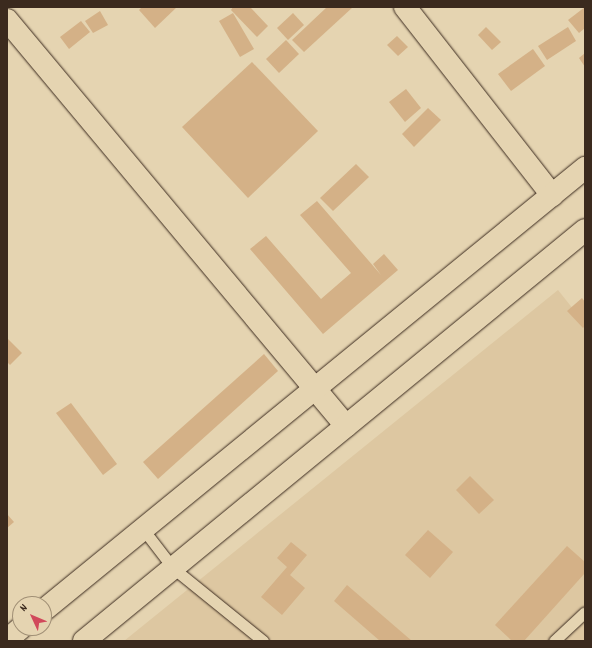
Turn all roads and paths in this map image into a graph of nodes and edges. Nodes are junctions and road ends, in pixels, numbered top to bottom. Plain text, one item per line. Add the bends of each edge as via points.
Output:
1 (405, 7) edge
2 (7, 20) edge
3 (585, 168) edge
4 (552, 195) junction
5 (585, 230) edge
6 (314, 389) junction
7 (346, 426) junction
8 (143, 529) junction
9 (173, 568) junction
10 (52, 603) edge
11 (585, 612) edge
12 (84, 641) edge
13 (263, 641) edge
14 (554, 641) edge

1 - 4 street
2 - 6 street
3 - 4 street
4 - 6 street
5 - 7 street
6 - 7 street
6 - 8 street
7 - 9 street
8 - 9 lane
8 - 10 street
9 - 12 street
9 - 13 lane
11 - 14 lane

